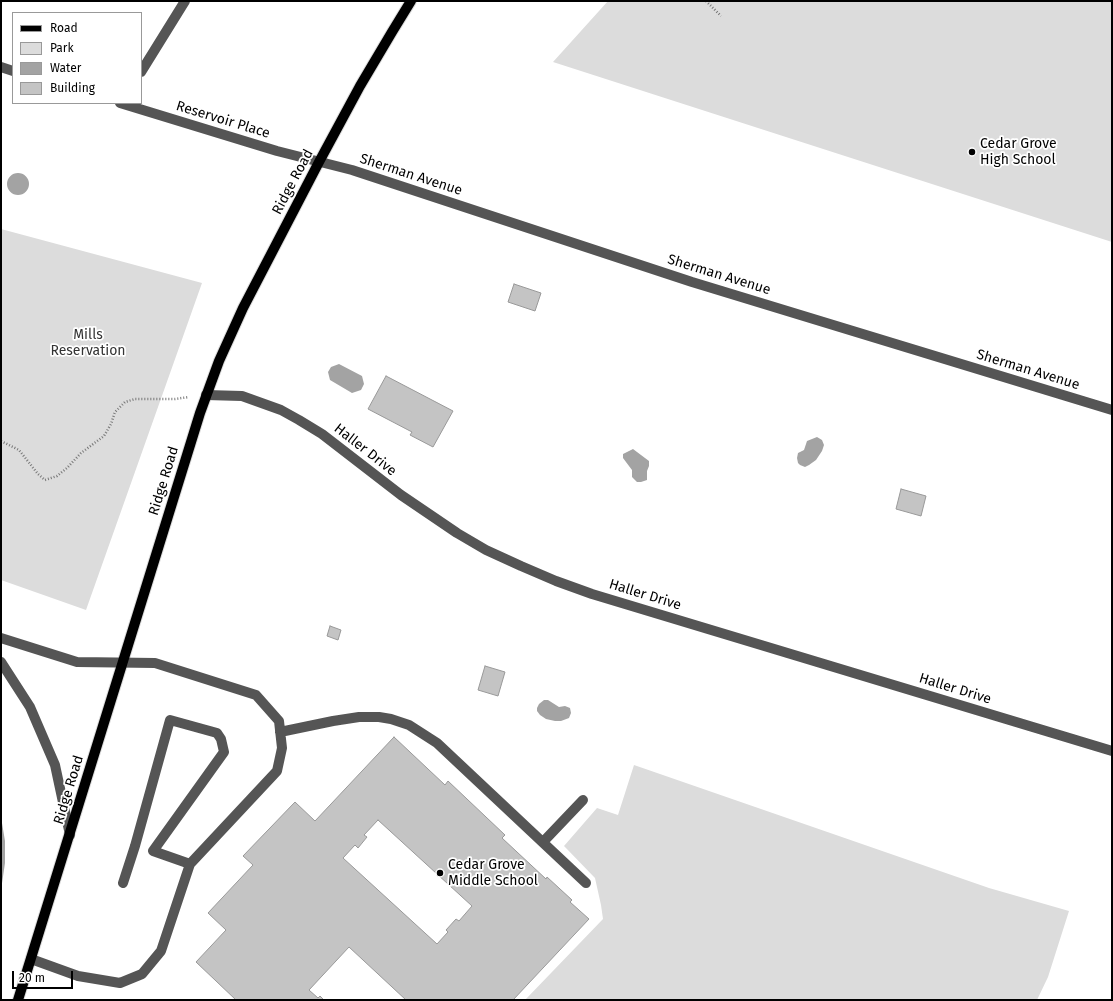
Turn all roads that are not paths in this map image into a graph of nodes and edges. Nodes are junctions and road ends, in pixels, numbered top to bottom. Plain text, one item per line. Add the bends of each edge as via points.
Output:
1 (185, 1) edge
2 (411, 1) edge
3 (1, 67) edge
4 (142, 70) edge
5 (12, 71) edge
6 (124, 104) edge
7 (319, 162) junction
8 (206, 395) junction
9 (1112, 410) edge
10 (1, 638) edge
11 (1, 662) edge
12 (123, 662) junction
13 (280, 732) junction
14 (1112, 751) edge
15 (583, 800) dead end
16 (70, 835) junction
17 (543, 842) junction
18 (135, 846) junction
19 (153, 851) junction
20 (190, 864) junction
21 (123, 883) dead end
22 (586, 883) dead end
23 (31, 959) junction
24 (18, 1000) edge

1 - 4 street
2 - 7 main road, Ridge Road
3 - 5 street
6 - 7 street, Reservoir Place
7 - 8 main road, Ridge Road via 243,308
7 - 9 street, Sherman Avenue via 352,170 692,282
8 - 12 main road, Ridge Road
8 - 14 street, Haller Drive via 242,396 281,410 322,434 406,499 457,533 486,550 556,581
10 - 12 street via 78,662
11 - 16 street via 30,707 55,765
12 - 13 street via 155,663 256,695 279,721
12 - 16 main road, Ridge Road
13 - 17 street via 333,721 379,716 409,726 437,743
13 - 20 street via 282,748 277,771
15 - 17 street
16 - 23 main road, Ridge Road
17 - 22 street
18 - 19 street
18 - 19 street via 170,720 217,733 224,752
18 - 21 street
19 - 20 street
20 - 23 street via 161,951 142,974 120,982 78,976
23 - 24 main road, Ridge Road

